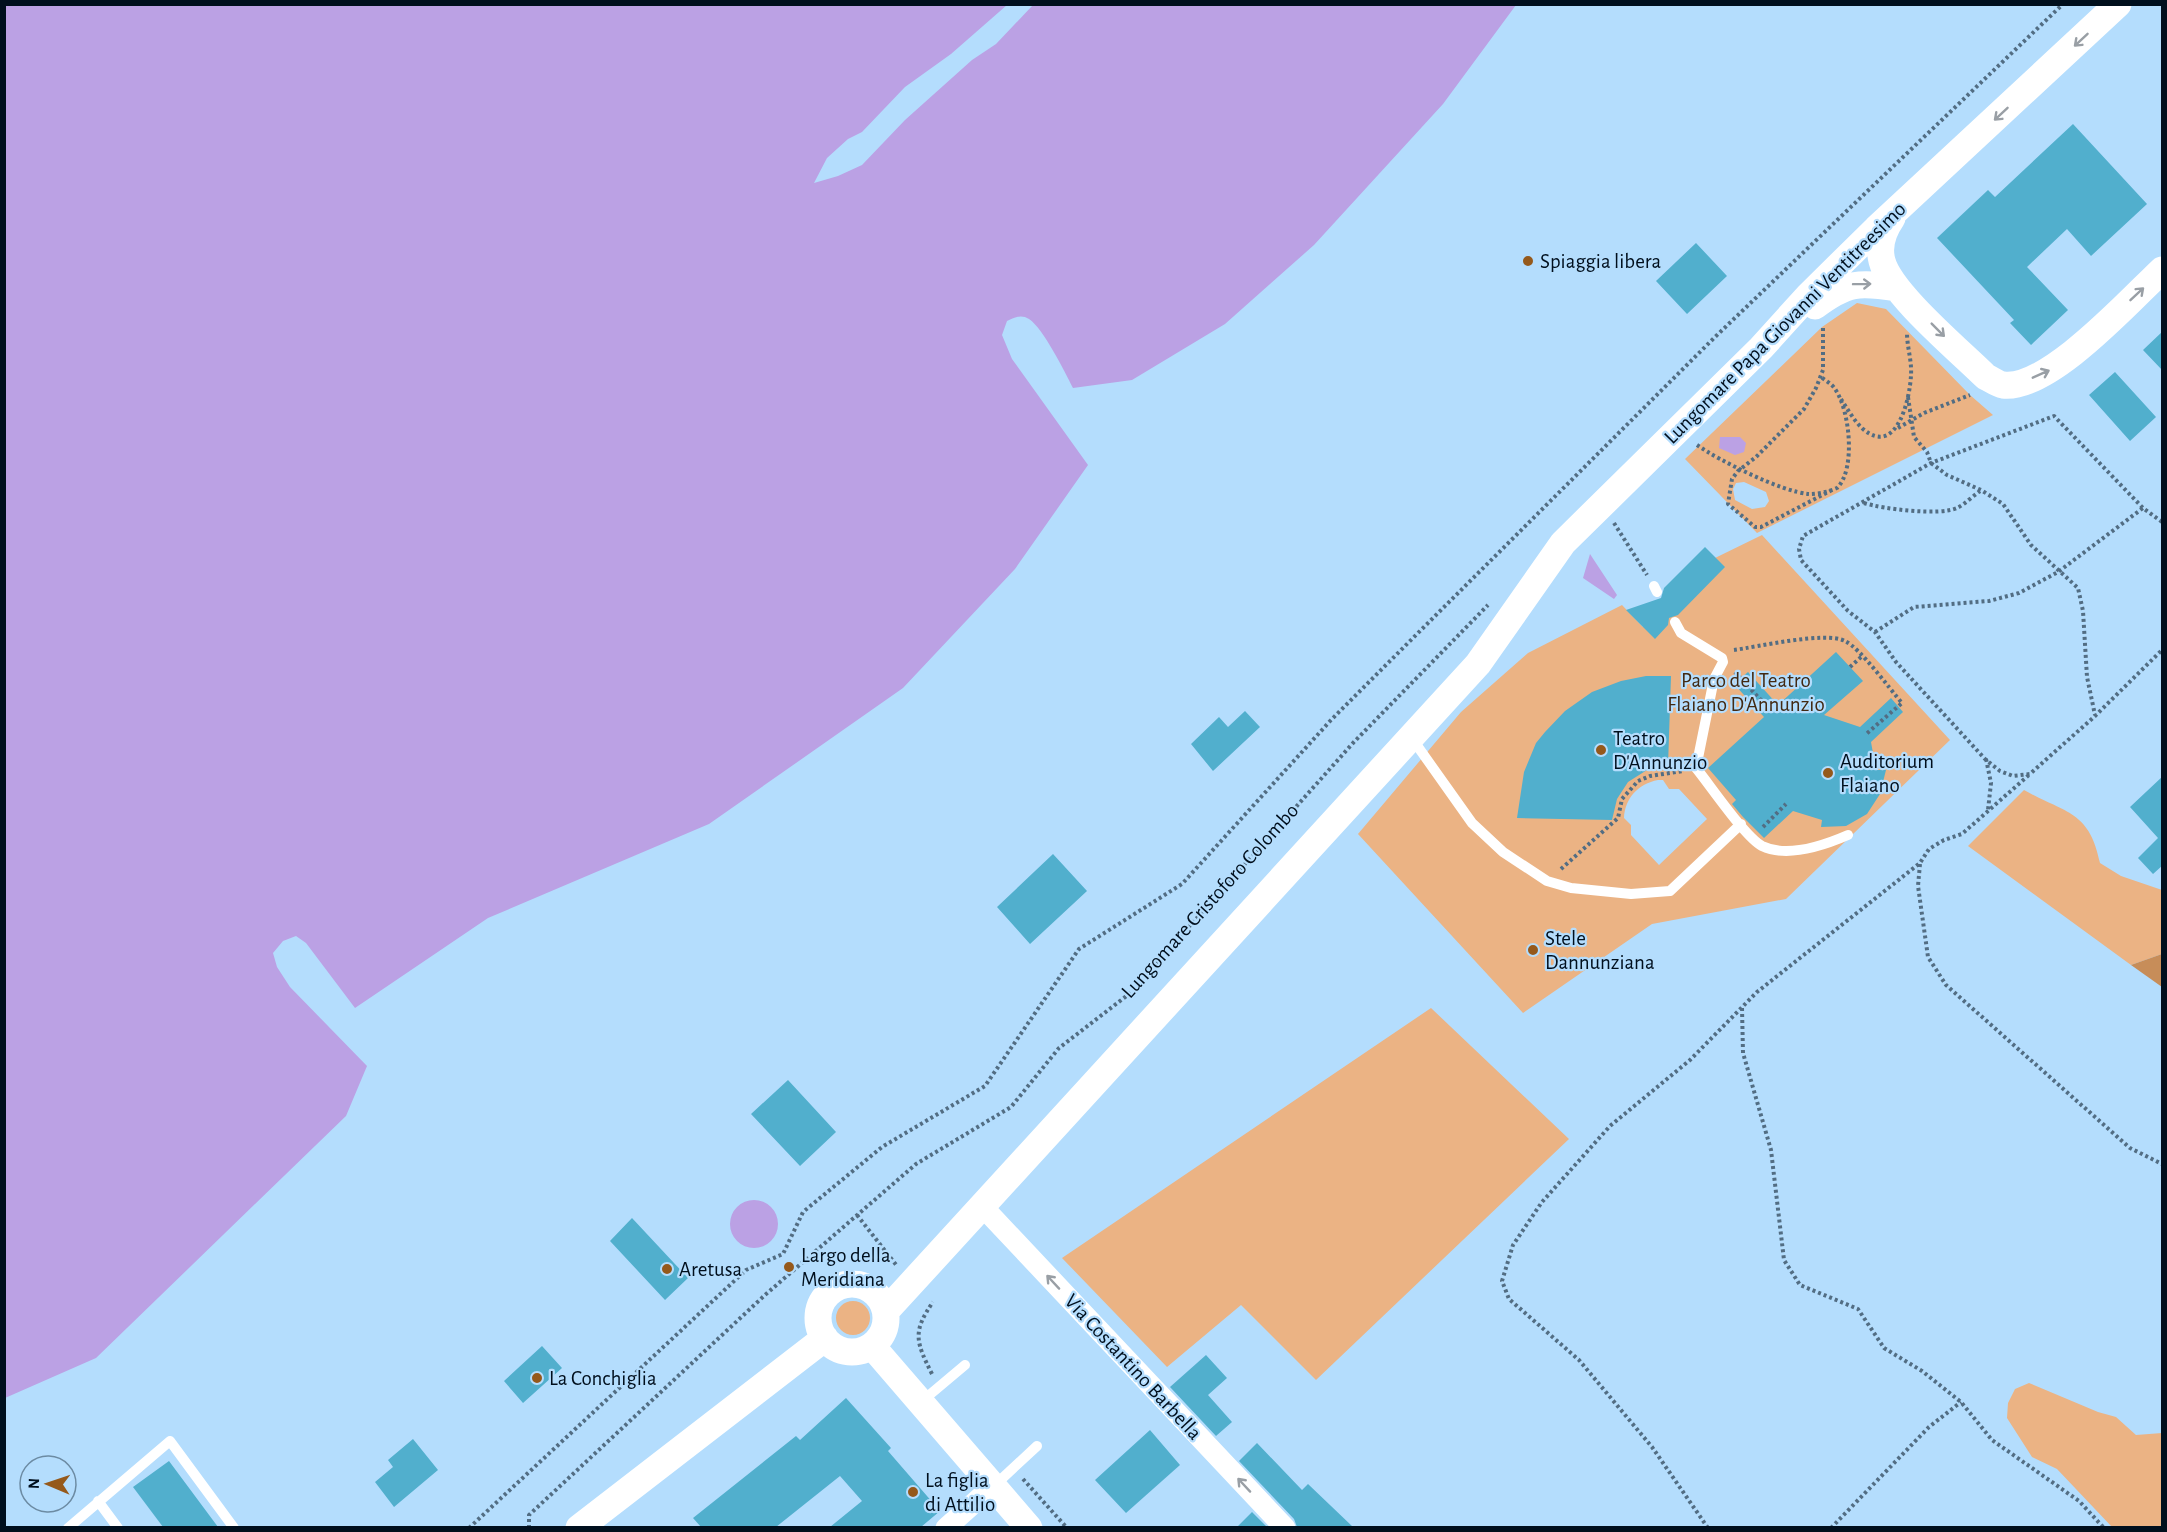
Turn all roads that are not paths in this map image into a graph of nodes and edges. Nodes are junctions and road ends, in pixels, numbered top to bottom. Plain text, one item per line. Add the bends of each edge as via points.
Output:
1 (2118, 4) edge
2 (1897, 210) junction
3 (2163, 270) edge
4 (1897, 288) junction
5 (1761, 348) junction
6 (1675, 622) dead end
7 (1478, 664) joint
8 (1411, 737) junction
9 (1741, 824) junction
10 (1848, 835) dead end
11 (982, 1206) junction
12 (886, 1311) junction
13 (825, 1338) junction
14 (873, 1346) junction
15 (965, 1365) dead end
16 (931, 1394) junction
17 (1037, 1446) dead end
18 (993, 1486) junction
19 (98, 1501) junction
20 (68, 1527) edge
21 (118, 1527) edge
22 (234, 1527) edge
23 (579, 1527) edge
24 (946, 1527) edge
25 (1029, 1527) edge
26 (1285, 1527) edge

1 -> 2 street, Lungomare Papa Giovanni Ventitreesimo
2 - 4 street via 1882,236 1881,253 1884,268
2 - 5 street, Lungomare Papa Giovanni Ventitreesimo
4 -> 3 street via 1986,377 2003,385 2027,380 2062,364
5 -> 4 street via 1836,290 1857,283
5 - 7 street, Lungomare Papa Giovanni Ventitreesimo via 1563,543
6 - 9 lane via 1681,633 1718,653 1723,662 1714,679 1696,768
7 - 8 street, Lungomare Cristoforo Colombo
8 - 9 lane via 1472,823 1503,852 1547,881 1572,888 1631,894 1670,891
8 - 11 street, Lungomare Cristoforo Colombo
9 - 10 lane via 1761,845 1776,850 1790,851
11 - 12 street, Lungomare Cristoforo Colombo
26 -> 11 street, Via Costantino Barbella
12 - 13 street via 870,1288 841,1285 820,1305 818,1322
12 - 14 street via 886,1327
13 - 14 street via 847,1352
13 - 23 street
14 - 16 street
15 - 16 lane
16 - 18 street
17 - 18 lane
18 - 24 street
18 - 25 street
19 - 20 lane
19 - 21 lane
19 - 22 lane via 170,1441

